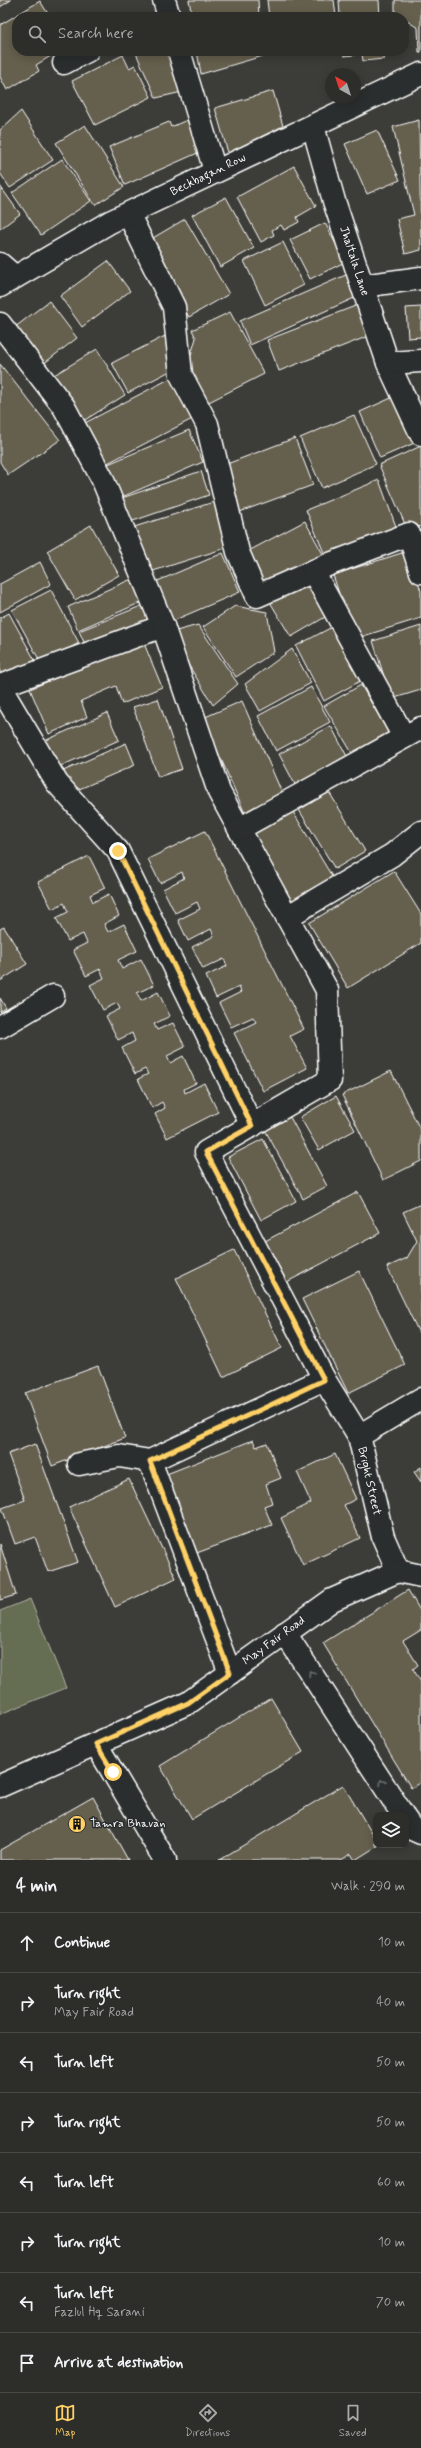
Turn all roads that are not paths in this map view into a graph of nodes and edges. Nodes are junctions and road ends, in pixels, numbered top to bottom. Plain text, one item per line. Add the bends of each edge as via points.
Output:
1 (77, 56) edge
2 (180, 56) edge
3 (64, 63) dead end
4 (421, 74) edge
5 (314, 126) junction
6 (215, 171) junction
7 (129, 215) junction
8 (5, 276) edge
9 (421, 278) edge
10 (362, 286) junction
11 (0, 324) edge
12 (421, 361) edge
13 (388, 363) junction
14 (421, 434) edge
15 (313, 571) junction
16 (421, 572) edge
17 (163, 626) junction
18 (0, 686) edge
19 (413, 733) edge
20 (239, 829) junction
21 (421, 832) edge
22 (287, 917) junction
23 (52, 996) dead end
24 (0, 1028) edge
25 (252, 1126) junction
26 (324, 1380) junction
27 (421, 1399) edge
28 (359, 1436) junction
29 (150, 1461) junction
30 (79, 1464) dead end
31 (398, 1571) junction
32 (421, 1576) edge
33 (285, 1633) junction
34 (230, 1673) junction
35 (96, 1744) junction
36 (0, 1786) edge
37 (401, 1812) edge
38 (409, 1824) edge
39 (421, 1832) edge
40 (165, 1860) edge

1 - 3 street
2 - 6 street
4 - 5 street, Beckbagan Row
5 - 6 street, Beckbagan Row
5 - 10 street, Jhaltala Lane via 334,201
6 - 7 street, Beckbagan Row
7 - 8 street, Beckbagan Row via 110,222
7 - 15 street via 174,307 181,375 208,424 238,552 257,596
9 - 10 street
10 - 13 street, Jhaltala Lane
11 - 17 street via 64,407 76,428 102,478
12 - 13 street
13 - 14 street, Jhaltala Lane
15 - 16 street via 409,534
15 - 19 street
17 - 18 street
17 - 20 street via 219,792
18 - 25 street via 57,783 118,851
19 - 20 street
20 - 22 street
21 - 22 street via 392,855
22 - 25 street via 327,990 330,1080
23 - 24 street
25 - 26 street via 206,1152
26 - 28 street
26 - 29 street
27 - 28 street, Bright Street
28 - 31 street, Bright Street via 383,1537
29 - 30 street via 119,1456
29 - 34 street
31 - 32 street
31 - 33 street, May Fair Road via 332,1600
33 - 34 street, May Fair Road
37 -> 33 street
34 - 35 street, May Fair Road via 188,1703
35 - 36 street, May Fair Road
35 - 40 street
38 - 39 street via 412,1829

